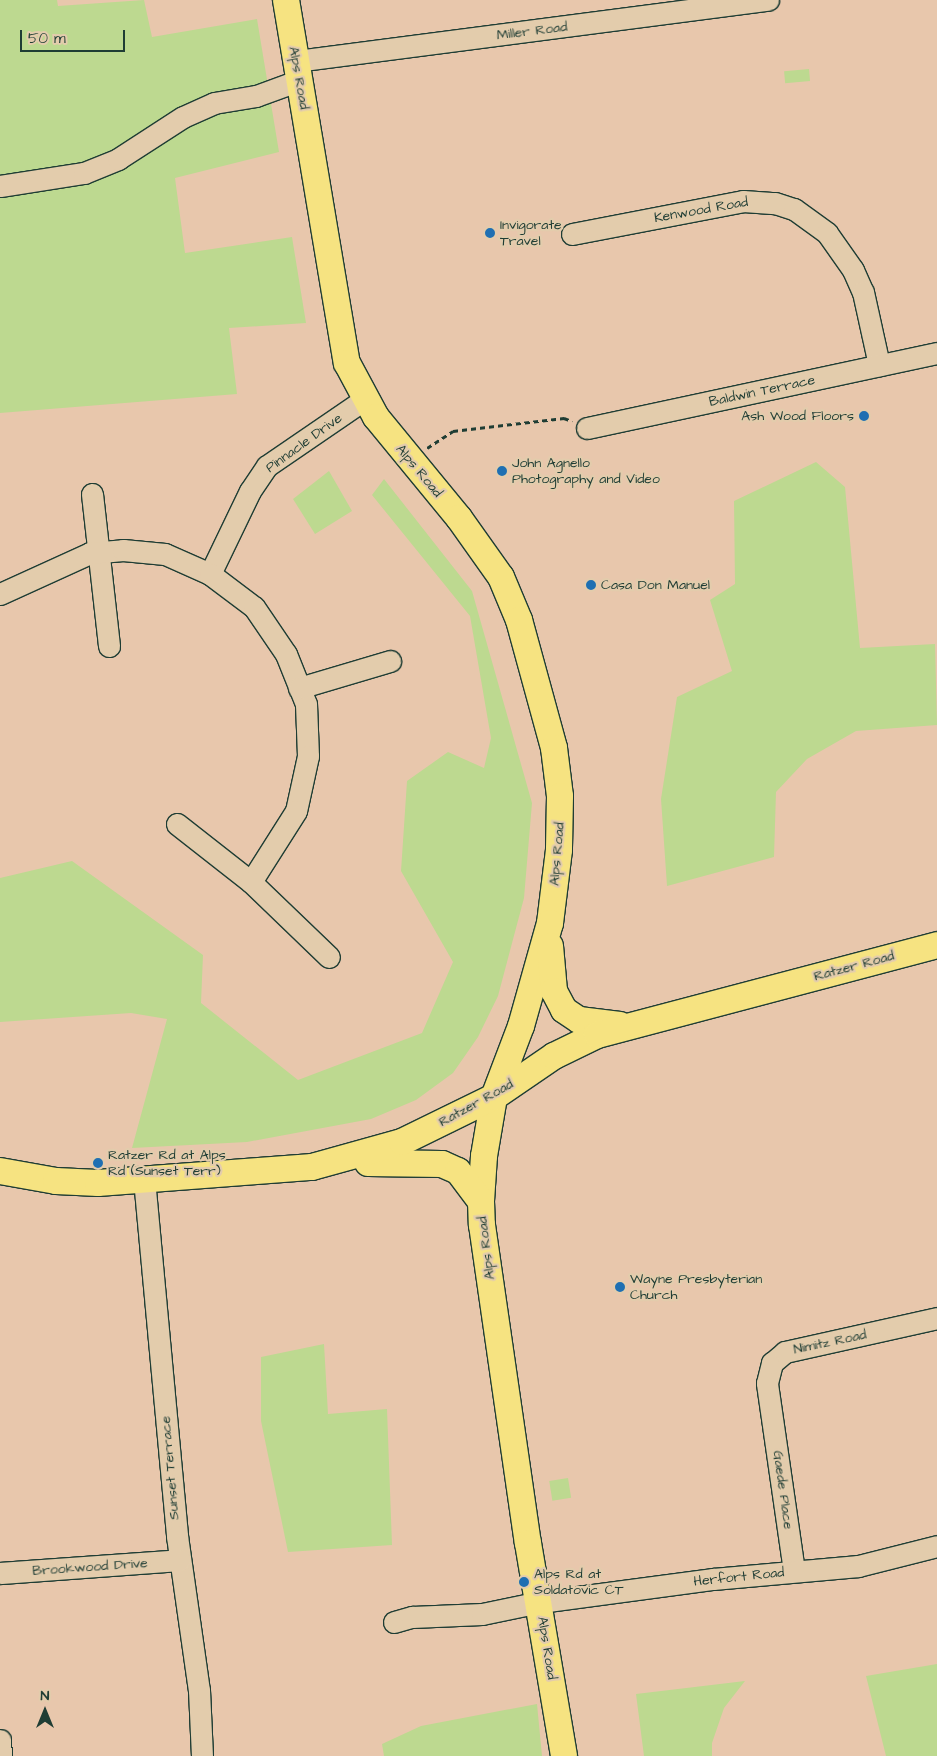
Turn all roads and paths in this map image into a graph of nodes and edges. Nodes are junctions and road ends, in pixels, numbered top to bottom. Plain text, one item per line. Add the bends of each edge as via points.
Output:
1 (286, 0) edge
2 (768, 0) edge
3 (298, 71) junction
4 (0, 186) edge
5 (572, 234) dead end
6 (937, 353) edge
7 (879, 365) junction
8 (365, 399) junction
9 (587, 428) joint
10 (410, 460) junction
11 (92, 494) dead end
12 (98, 552) junction
13 (210, 574) junction
14 (0, 594) edge
15 (109, 646) dead end
16 (390, 662) dead end
17 (299, 688) junction
18 (177, 824) dead end
19 (251, 882) junction
20 (550, 923) junction
21 (937, 945) edge
22 (329, 957) dead end
23 (628, 1026) junction
24 (494, 1097) junction
25 (312, 1167) junction
26 (0, 1170) edge
27 (144, 1179) junction
28 (481, 1201) junction
29 (937, 1318) edge
30 (771, 1409) joint
31 (937, 1546) edge
32 (180, 1560) junction
33 (794, 1571) junction
34 (0, 1573) edge
35 (540, 1602) junction
36 (394, 1622) dead end
37 (0, 1740) edge
38 (1, 1756) edge
39 (202, 1756) edge
40 (564, 1756) edge

1 - 3 main road, Alps Road
2 - 3 street, Miller Road
3 - 4 street, Miller Road via 256,96 214,103 183,117 118,159 84,173
3 - 8 main road, Alps Road via 342,344 353,379
5 - 7 street, Kenwood Road via 743,201 775,203 794,209 827,234 854,270 863,292
6 - 7 street, Baldwin Terrace
7 - 9 street, Baldwin Terrace
8 - 10 main road, Alps Road
8 - 13 street, Pinnacle Drive via 267,466 250,491
9 - 10 path via 564,418 453,430
10 - 20 main road, Alps Road via 491,560 520,620 554,748 560,796 559,850
11 - 12 street
12 - 13 street via 123,550 165,554
12 - 14 street
12 - 15 street
13 - 17 street via 254,607 286,654
16 - 17 street
17 - 19 street via 306,704 308,756 296,810
18 - 19 street
19 - 22 street
20 - 23 main road via 550,969 554,991 564,1010 579,1020
20 - 24 main road, Alps Road via 520,1027
21 - 23 main road, Ratzer Road
23 - 24 main road, Ratzer Road via 554,1056
24 - 25 main road, Ratzer Road via 402,1142
24 - 28 main road, Alps Road via 484,1156
25 - 27 main road, Ratzer Road
25 - 28 main road via 398,1161 442,1164 458,1172
26 - 27 main road, Ratzer Road via 56,1181 98,1183
27 - 32 street, Sunset Terrace
28 - 35 main road, Alps Road
29 - 30 street, Nimitz Road via 778,1356 768,1372
30 - 33 street, Gaede Place
31 - 33 street, Herfort Road via 858,1566
32 - 34 street, Brookwood Drive
32 - 39 street, Sunset Terrace via 199,1690
33 - 35 street, Herfort Road
35 - 36 street, Herfort Road via 482,1614 412,1617
35 - 40 main road, Alps Road
37 - 38 street

